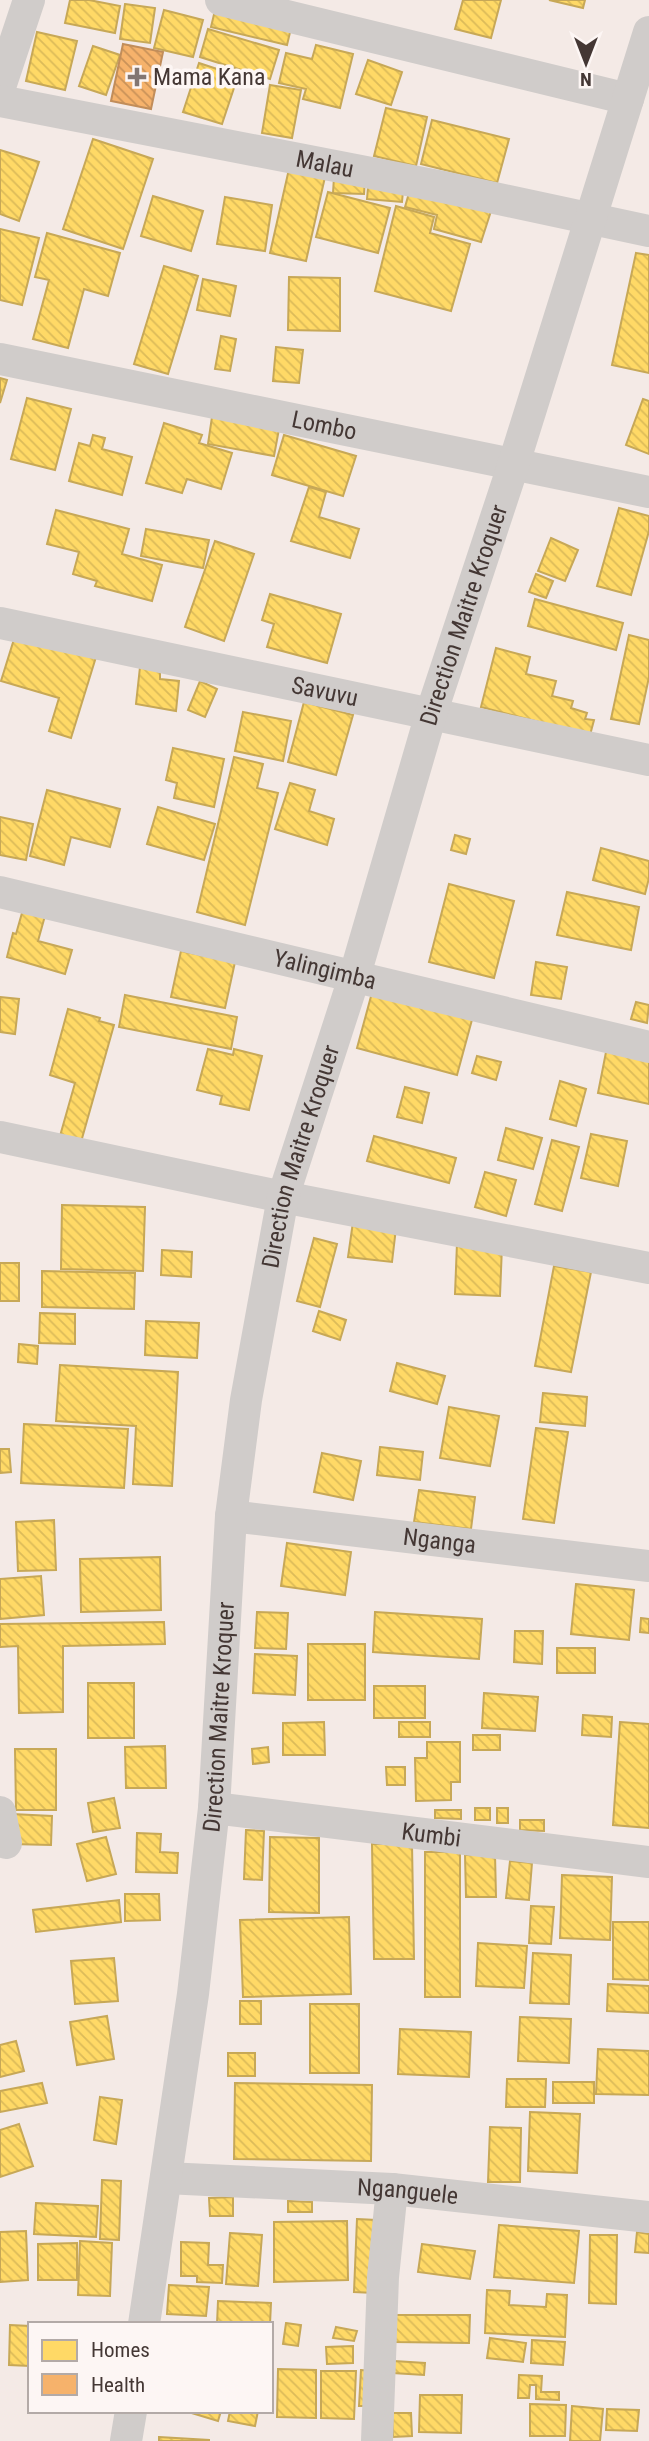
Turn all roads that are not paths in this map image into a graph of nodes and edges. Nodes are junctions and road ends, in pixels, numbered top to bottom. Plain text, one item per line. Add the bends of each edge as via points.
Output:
1 (29, 0) edge
2 (221, 0) edge
3 (649, 32) edge
4 (0, 87) edge
5 (628, 99) junction
6 (0, 101) edge
7 (589, 219) junction
8 (649, 231) edge
9 (0, 359) edge
10 (514, 463) junction
11 (649, 492) edge
12 (0, 623) edge
13 (431, 714) junction
14 (649, 760) edge
15 (0, 892) edge
16 (354, 978) junction
17 (649, 1047) edge
18 (0, 1137) edge
19 (283, 1197) junction
20 (649, 1268) edge
21 (231, 1516) junction
22 (649, 1566) edge
23 (214, 1808) junction
24 (0, 1812) edge
25 (6, 1843) dead end
26 (649, 1862) edge
27 (166, 2178) junction
28 (392, 2189) junction
29 (649, 2217) edge
30 (144, 2322) edge
31 (131, 2413) edge
32 (126, 2441) edge
33 (377, 2441) edge

1 - 4 street
2 - 5 street
3 - 5 street, Direction Maitre Kroquer
5 - 7 street, Direction Maitre Kroquer
6 - 7 street, Malau
7 - 8 street, Malau
7 - 10 street, Direction Maitre Kroquer
9 - 10 street, Lombo
10 - 11 street, Lombo
10 - 13 street, Direction Maitre Kroquer
12 - 13 street, Savuvu
13 - 14 street, Savuvu
13 - 16 street, Direction Maitre Kroquer
15 - 16 street, Yalingimba
16 - 17 street, Yalingimba
16 - 19 street, Direction Maitre Kroquer
18 - 19 street
19 - 20 street
19 - 21 street, Direction Maitre Kroquer via 246,1400
21 - 22 street, Nganga
21 - 23 street, Direction Maitre Kroquer
23 - 26 street, Kumbi
23 - 27 street, Direction Maitre Kroquer
24 - 25 street
27 - 28 street, Nganguele
27 - 30 street, Direction Maitre Kroquer
28 - 29 street, Nganguele
28 - 33 street via 383,2277
31 - 32 street

